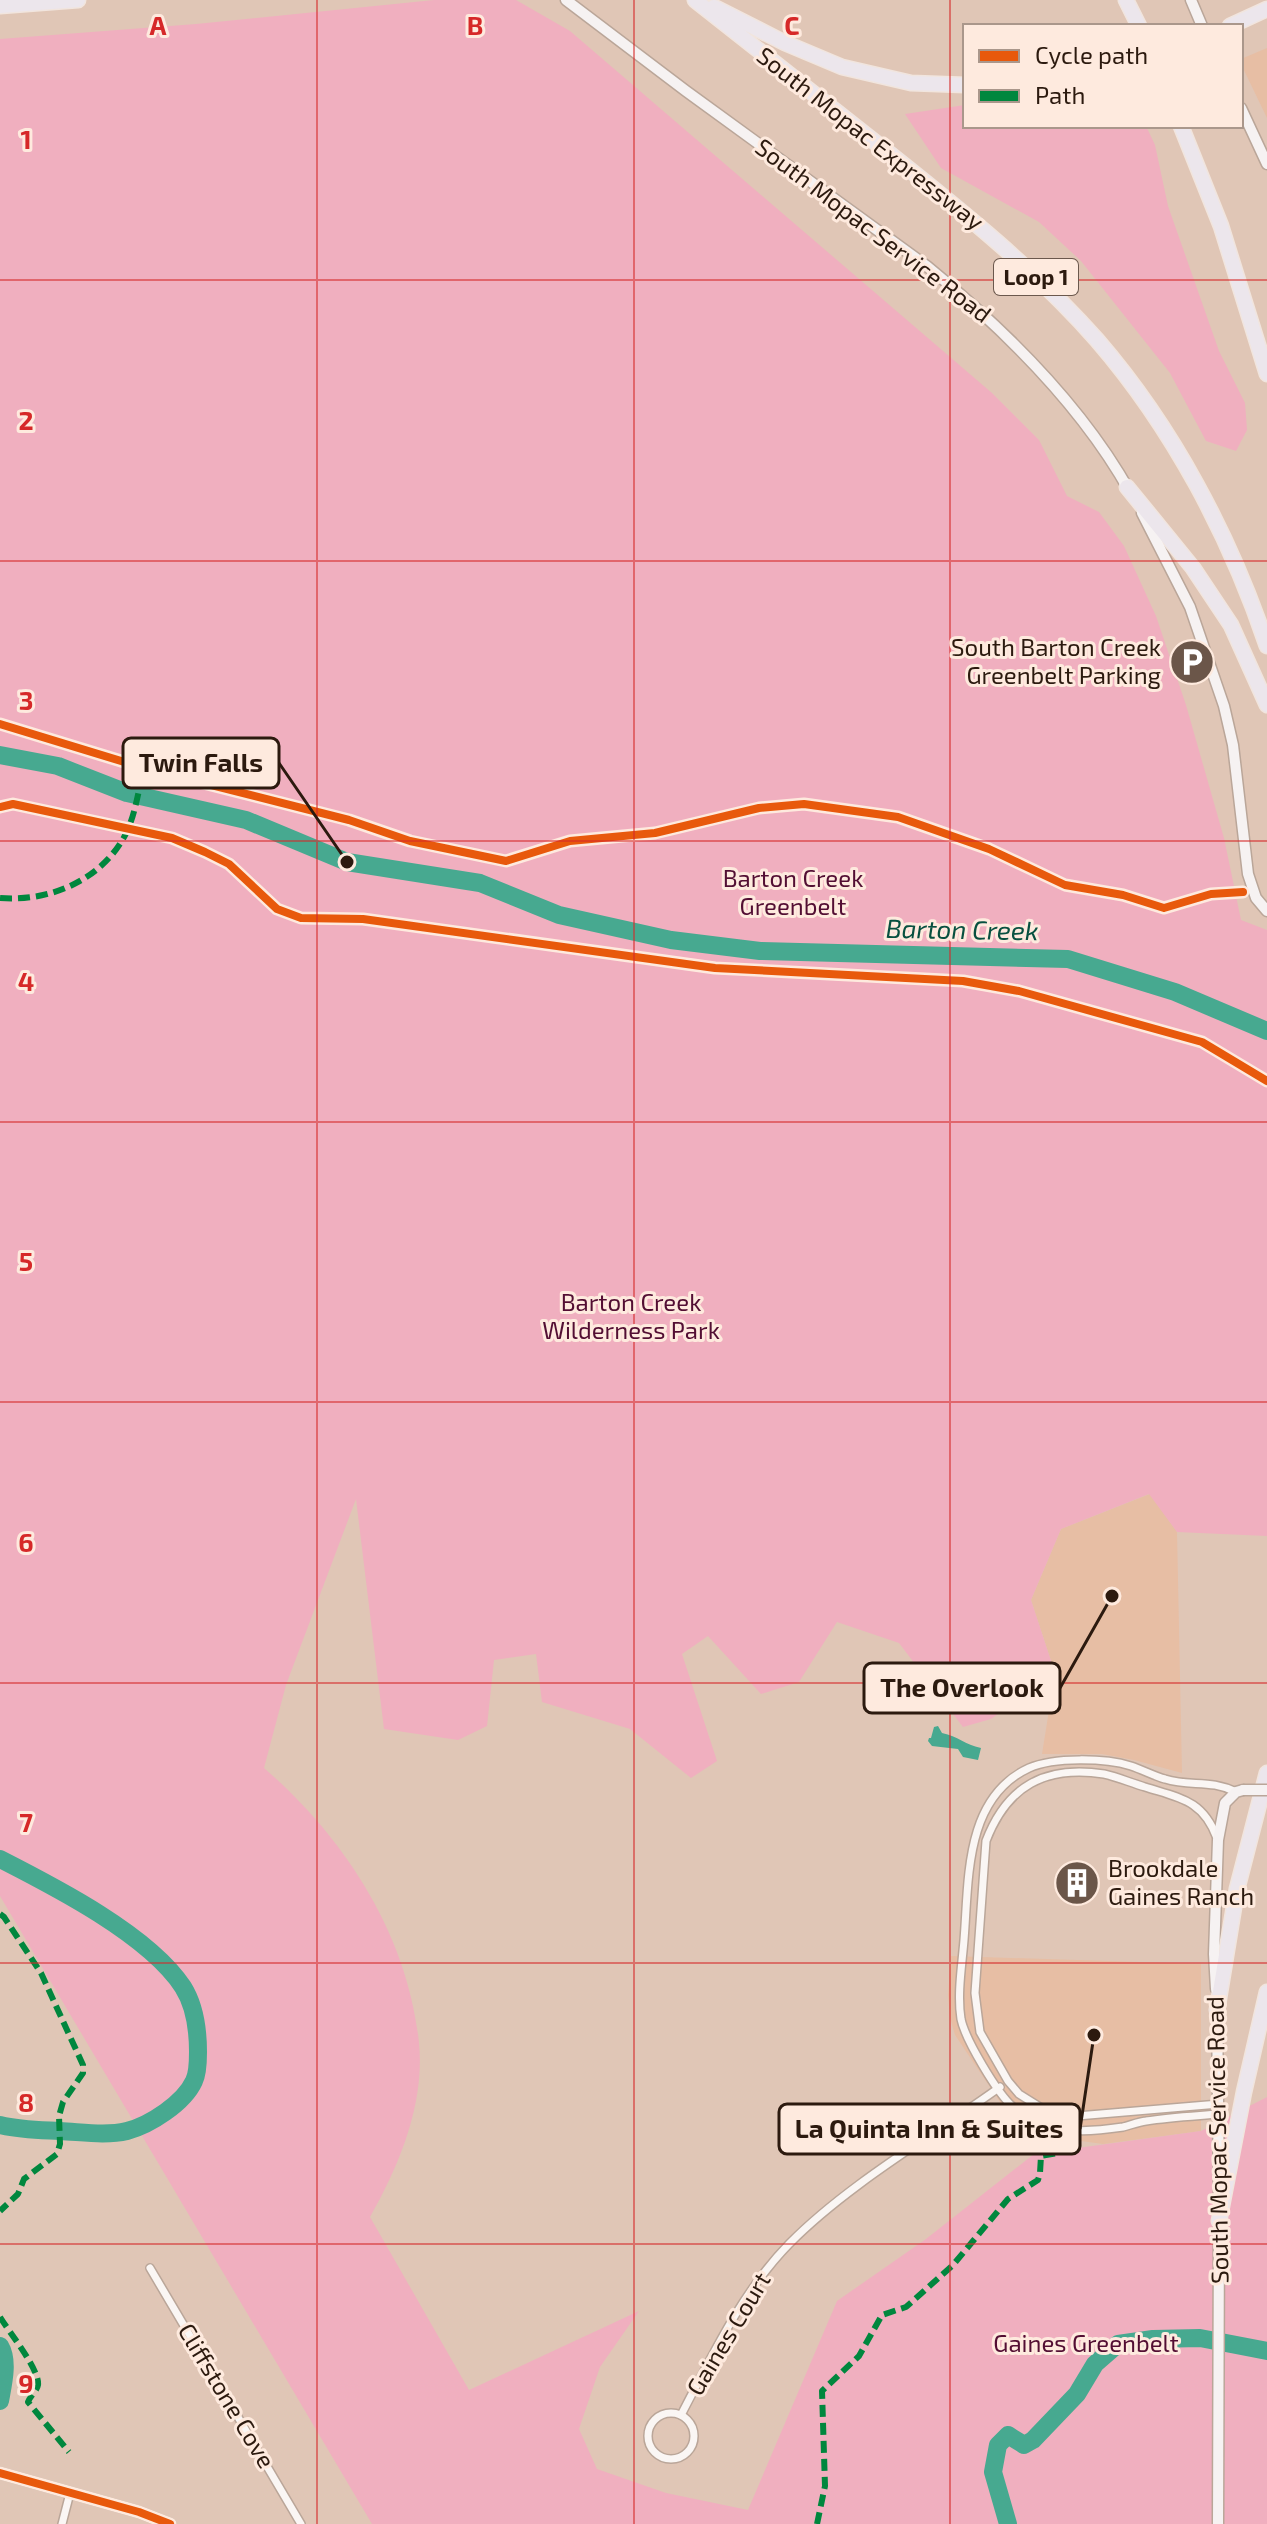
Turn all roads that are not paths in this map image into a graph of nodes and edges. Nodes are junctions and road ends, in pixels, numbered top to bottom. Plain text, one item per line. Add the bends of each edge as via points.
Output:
1 (78, 0) edge
2 (566, 0) edge
3 (697, 0) edge
4 (1126, 0) edge
5 (1193, 5) edge
6 (0, 6) edge
7 (1267, 9) edge
8 (1138, 24) edge
9 (1201, 24) edge
10 (1234, 24) edge
11 (963, 85) edge
12 (1243, 112) edge
13 (1182, 128) edge
14 (1267, 164) edge
15 (1267, 374) edge
16 (1127, 487) junction
17 (1267, 646) edge
18 (1267, 705) edge
19 (1267, 911) edge
20 (1146, 1772) junction
21 (1267, 1773) edge
22 (1141, 1786) junction
23 (1267, 1790) edge
24 (1239, 1791) junction
25 (975, 1838) junction
26 (1218, 1840) junction
27 (986, 1841) junction
28 (1267, 1992) edge
29 (1217, 2010) junction
30 (1008, 2081) junction
31 (998, 2089) junction
32 (1144, 2109) junction
33 (1219, 2109) junction
34 (1145, 2121) junction
35 (1219, 2221) junction
36 (150, 2268) dead end
37 (681, 2415) junction
38 (0, 2473) edge
39 (70, 2493) junction
40 (62, 2524) edge
41 (170, 2524) edge
42 (301, 2524) edge
43 (1218, 2524) edge

1 - 6 highway
2 - 16 main road, South Mopac Service Road / Loop 1 via 964,296 1052,385
3 - 11 highway via 842,67 911,83
3 - 17 highway, South Mopac Expressway / Loop 1 via 994,238 1098,342 1199,489 1241,575
4 - 8 highway
5 - 9 main road
7 - 10 highway
12 - 14 main road
13 - 15 highway via 1221,226
16 - 18 highway via 1231,625
16 - 19 main road, South Mopac Service Road via 1190,607 1224,706 1248,874
20 - 22 street
20 - 24 street via 1178,1783 1217,1783
20 - 25 street via 1104,1761 1029,1768 999,1790
21 - 29 highway via 1237,1889
22 - 26 street via 1191,1802 1208,1819
22 - 27 street via 1089,1773 1044,1778 1003,1805
23 - 24 main road, bridge
24 - 26 main road, South Mopac Service Road via 1225,1803
25 - 27 street
25 - 31 street via 960,2006 964,2030
26 - 29 main road, South Mopac Service Road
27 - 30 street via 975,2004 980,2032
28 - 35 highway
29 - 33 main road, South Mopac Service Road
30 - 31 street, Gaines Court
30 - 32 street via 1029,2102 1058,2115
31 - 34 street via 1027,2117 1057,2128 1088,2130
31 - 37 street, Gaines Court via 848,2195 787,2246 735,2315
32 - 33 street
32 - 34 street
33 - 34 street
33 - 35 main road, South Mopac Service Road
35 - 43 main road, South Mopac Service Road
36 - 42 street, Cliffstone Cove
37 - 37 street, Gaines Court via 660,2415 650,2425 648,2441 657,2454 672,2459 691,2446 693,2432
38 - 39 main road
39 - 40 street
39 - 41 main road

